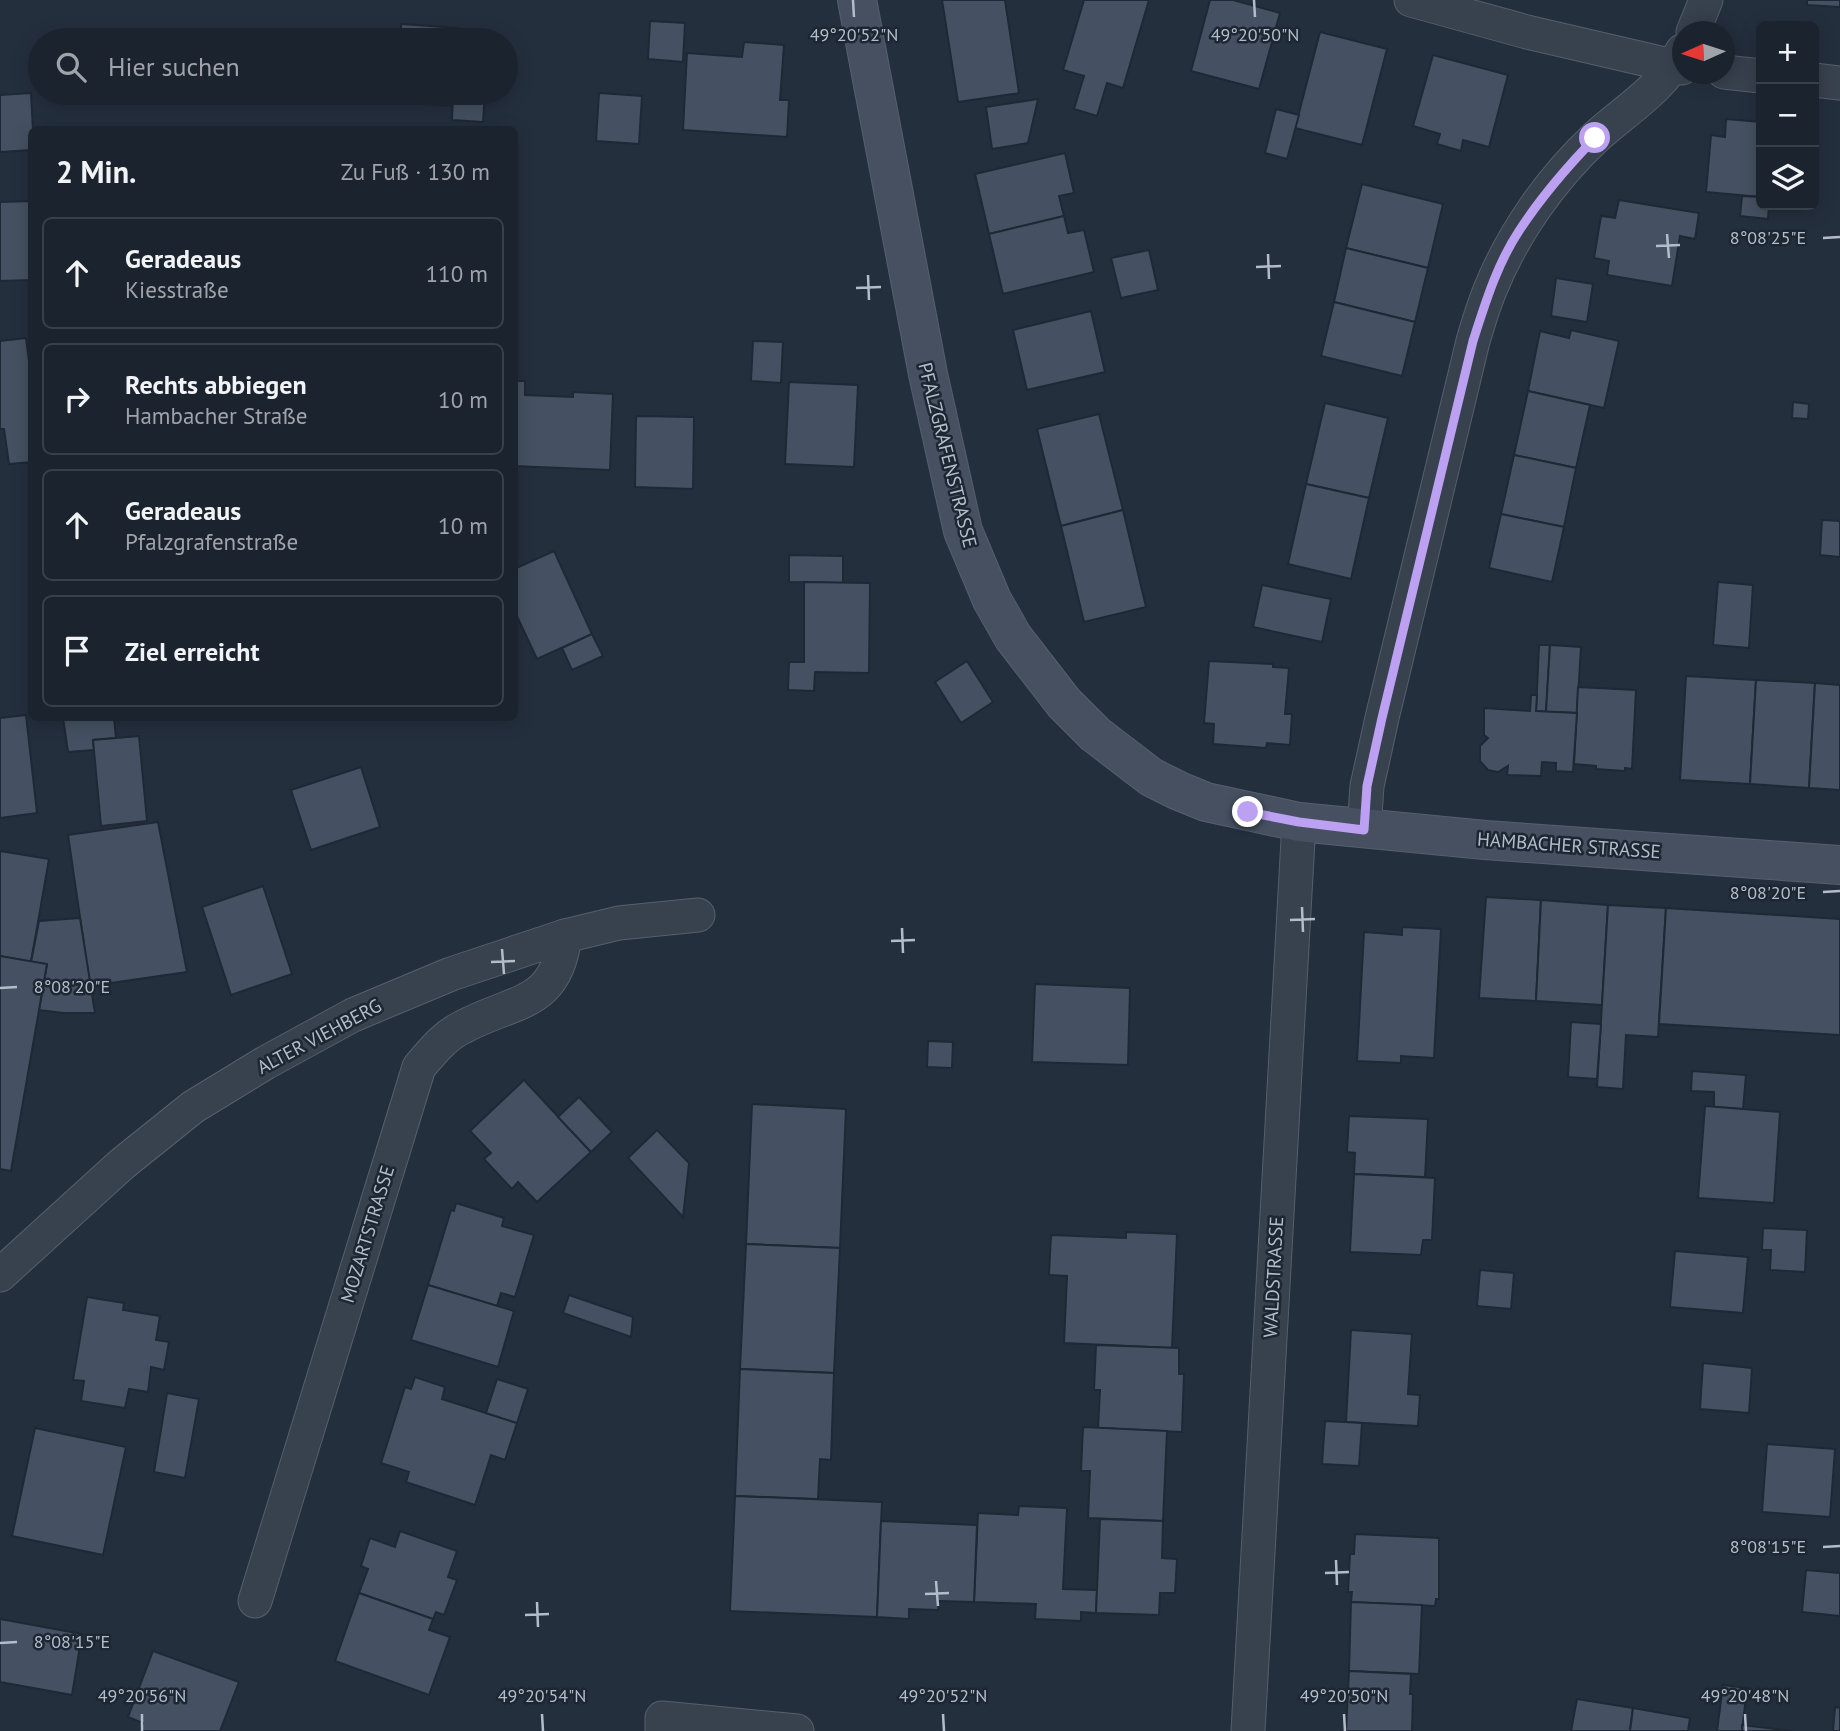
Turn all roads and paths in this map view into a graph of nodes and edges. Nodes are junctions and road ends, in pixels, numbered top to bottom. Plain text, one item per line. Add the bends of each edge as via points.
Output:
1 (857, 0) edge
2 (1411, 0) edge
3 (1706, 0) edge
4 (1697, 21) edge
5 (1672, 60) edge
6 (1672, 70) edge
7 (1735, 73) edge
8 (1756, 75) edge
9 (1819, 81) edge
10 (1840, 83) edge
11 (1299, 822) junction
12 (1364, 830) junction
13 (1840, 865) edge
14 (698, 915) dead end
15 (565, 936) junction
16 (0, 1275) edge
17 (255, 1601) dead end
18 (662, 1725) edge
19 (797, 1731) edge
20 (1248, 1731) edge

1 - 11 street, PFALZGRAFENSTRASSE via 949,474 963,531 992,600 1013,637 1064,704 1094,734 1151,777 1206,802
2 - 5 street via 1527,32
3 - 4 street
6 - 12 street via 1555,180 1518,232 1490,290 1466,367 1388,691 1367,786
7 - 8 street
9 - 10 street
11 - 12 street, HAMBACHER STRASSE
11 - 20 street, WALDSTRASSE
12 - 13 street, HAMBACHER STRASSE
14 - 15 street, ALTER VIEHBERG via 619,923
15 - 16 street, ALTER VIEHBERG via 451,974 353,1015 265,1063 193,1107 122,1164
15 - 17 street, MOZARTSTRASSE via 556,973 540,993 461,1027 419,1067
18 - 19 street

